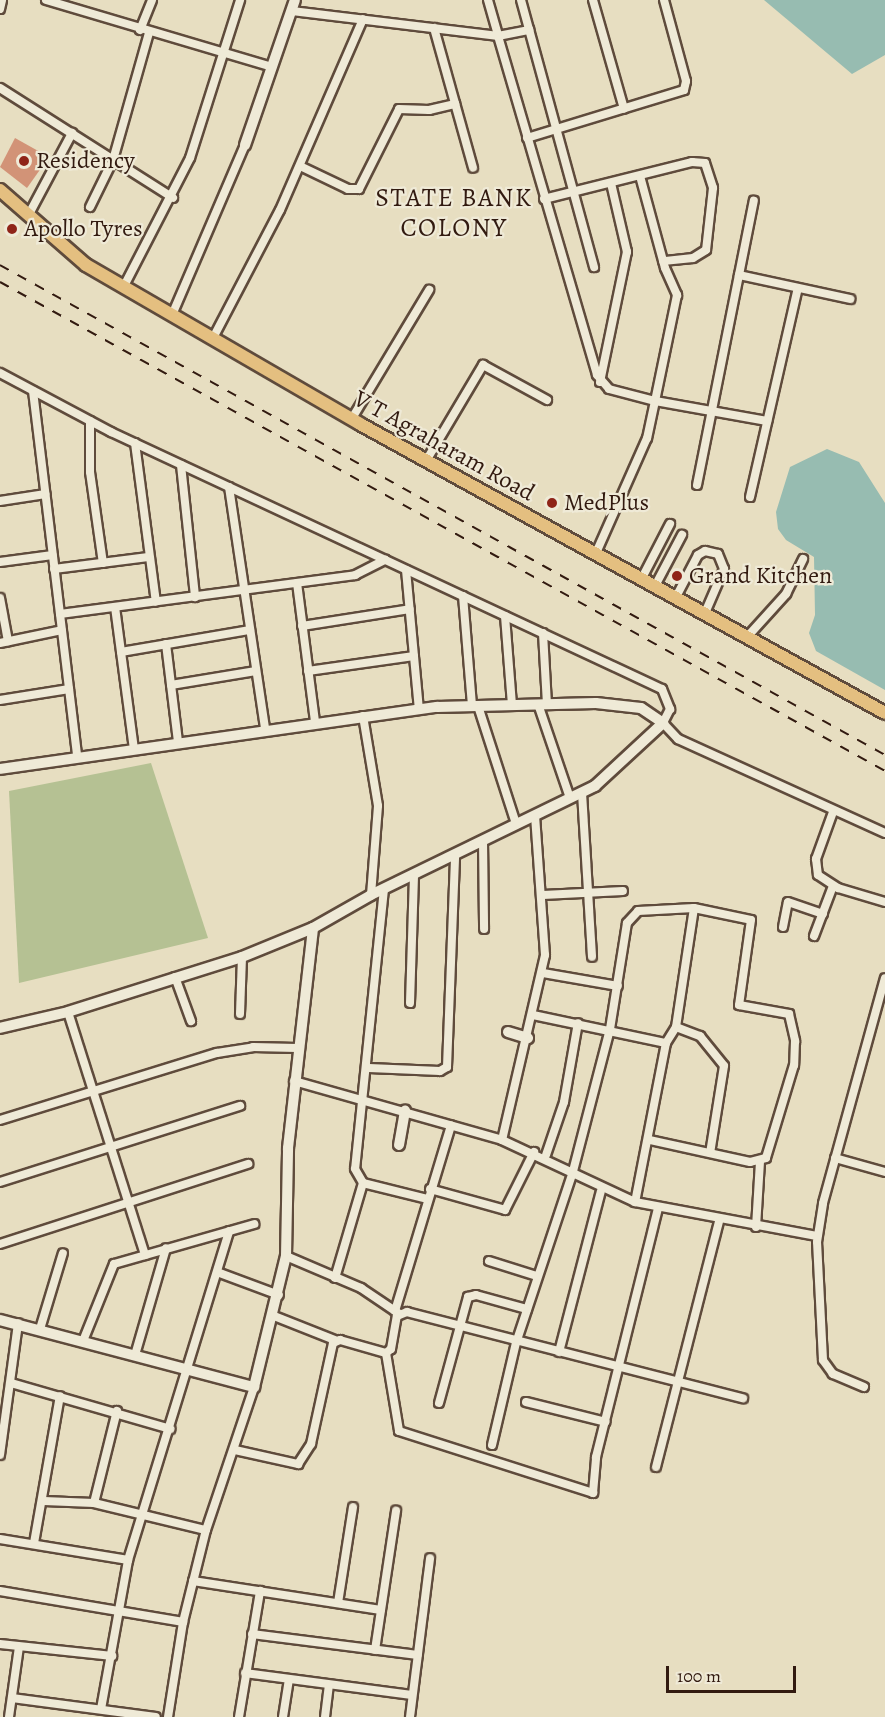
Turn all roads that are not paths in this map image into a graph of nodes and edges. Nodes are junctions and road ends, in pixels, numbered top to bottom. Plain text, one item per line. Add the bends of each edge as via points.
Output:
1 (2, 0) edge
2 (46, 0) edge
3 (152, 0) edge
4 (240, 0) edge
5 (489, 0) edge
6 (521, 0) edge
7 (594, 0) edge
8 (664, 0) edge
9 (293, 5) edge
10 (0, 9) edge
11 (363, 20) junction
12 (434, 28) junction
13 (530, 30) junction
14 (145, 31) junction
15 (498, 36) junction
16 (223, 55) junction
17 (272, 67) junction
18 (0, 88) edge
19 (455, 104) junction
20 (624, 109) junction
21 (558, 129) junction
22 (72, 134) junction
23 (527, 138) junction
24 (245, 145) joint
25 (112, 159) junction
26 (300, 166) junction
27 (473, 168) dead end
28 (640, 176) junction
29 (611, 183) junction
30 (0, 190) edge
31 (574, 192) junction
32 (173, 198) junction
33 (544, 199) junction
34 (754, 201) dead end
35 (90, 207) dead end
36 (28, 214) junction
37 (663, 261) junction
38 (594, 267) dead end
39 (739, 275) junction
40 (124, 286) junction
41 (798, 288) junction
42 (429, 290) dead end
43 (850, 299) dead end
44 (172, 315) junction
45 (213, 339) junction
46 (0, 373) edge
47 (600, 382) junction
48 (33, 391) junction
49 (547, 400) dead end
50 (655, 401) junction
51 (710, 411) junction
52 (351, 420) junction
53 (90, 421) junction
54 (767, 421) junction
55 (135, 443) junction
56 (426, 460) junction
57 (181, 465) junction
58 (697, 485) dead end
59 (229, 487) junction
60 (45, 494) junction
61 (750, 497) dead end
62 (0, 501) edge
63 (670, 524) dead end
64 (682, 535) dead end
65 (596, 553) junction
66 (53, 555) junction
67 (148, 557) junction
68 (803, 559) dead end
69 (385, 560) junction
70 (0, 562) edge
71 (103, 563) junction
72 (54, 569) junction
73 (406, 570) junction
74 (642, 578) junction
75 (297, 583) junction
76 (655, 585) junction
77 (243, 591) junction
78 (463, 596) junction
79 (195, 597) junction
80 (676, 597) junction
81 (0, 598) edge
82 (156, 602) junction
83 (115, 607) junction
84 (410, 609) junction
85 (705, 612) junction
86 (60, 614) junction
87 (505, 616) junction
88 (302, 626) junction
89 (62, 630) junction
90 (250, 630) junction
91 (543, 633) junction
92 (748, 636) junction
93 (4, 642) edge
94 (166, 644) junction
95 (121, 652) junction
96 (414, 656) junction
97 (256, 671) junction
98 (308, 671) junction
99 (171, 685) junction
100 (69, 689) junction
101 (0, 700) edge
102 (543, 704) junction
103 (512, 705) junction
104 (475, 706) junction
105 (419, 709) junction
106 (885, 713) edge
107 (363, 716) junction
108 (315, 722) junction
109 (663, 723) junction
110 (265, 729) junction
111 (178, 742) junction
112 (134, 749) junction
113 (77, 757) junction
114 (0, 769) edge
115 (582, 793) junction
116 (570, 798) junction
117 (833, 812) junction
118 (536, 815) junction
119 (516, 824) junction
120 (885, 833) edge
121 (483, 841) junction
122 (455, 855) junction
123 (414, 875) junction
124 (833, 886) junction
125 (384, 889) junction
126 (623, 891) dead end
127 (589, 893) junction
128 (371, 895) junction
129 (543, 895) junction
130 (885, 902) edge
131 (694, 908) junction
132 (823, 914) junction
133 (783, 927) dead end
134 (313, 928) junction
135 (484, 929) dead end
136 (814, 936) dead end
137 (242, 957) junction
138 (592, 957) dead end
139 (543, 973) junction
140 (175, 977) junction
141 (885, 978) edge
142 (618, 986) junction
143 (883, 994) edge
144 (410, 1003) dead end
145 (68, 1012) junction
146 (240, 1014) dead end
147 (533, 1015) junction
148 (191, 1021) dead end
149 (578, 1023) junction
150 (675, 1027) junction
151 (0, 1028) edge
152 (610, 1029) junction
153 (508, 1032) dead end
154 (528, 1038) junction
155 (666, 1042) junction
156 (297, 1048) junction
157 (369, 1068) junction
158 (294, 1082) junction
159 (93, 1092) junction
160 (365, 1099) junction
161 (240, 1106) dead end
162 (405, 1111) junction
163 (0, 1120) edge
164 (451, 1125) junction
165 (502, 1140) junction
166 (650, 1140) junction
167 (399, 1145) dead end
168 (110, 1149) junction
169 (534, 1152) junction
170 (710, 1153) junction
171 (546, 1155) dead end
172 (835, 1158) junction
173 (760, 1162) junction
174 (248, 1164) dead end
175 (885, 1172) edge
176 (572, 1175) junction
177 (0, 1182) edge
178 (363, 1183) junction
179 (430, 1189) junction
180 (601, 1191) junction
181 (427, 1199) junction
182 (634, 1202) junction
183 (127, 1203) junction
184 (658, 1208) junction
185 (719, 1221) junction
186 (254, 1224) dead end
187 (756, 1227) junction
188 (229, 1231) junction
189 (818, 1236) junction
190 (0, 1244) edge
191 (166, 1248) junction
192 (63, 1253) dead end
193 (145, 1254) junction
194 (286, 1256) junction
195 (489, 1261) dead end
196 (217, 1272) junction
197 (537, 1276) junction
198 (335, 1278) junction
199 (279, 1295) junction
200 (527, 1309) junction
201 (397, 1312) junction
202 (274, 1316) junction
203 (0, 1320) edge
204 (18, 1323) junction
205 (458, 1326) junction
206 (40, 1329) junction
207 (335, 1340) junction
208 (83, 1341) junction
209 (516, 1343) junction
210 (559, 1352) junction
211 (386, 1353) junction
212 (135, 1355) junction
213 (621, 1368) junction
214 (188, 1369) junction
215 (10, 1383) junction
216 (679, 1383) junction
217 (254, 1387) junction
218 (864, 1387) dead end
219 (60, 1396) junction
220 (743, 1398) dead end
221 (526, 1402) dead end
222 (439, 1403) dead end
223 (117, 1412) junction
224 (606, 1422) junction
225 (170, 1429) junction
226 (492, 1445) dead end
227 (235, 1450) junction
228 (0, 1455) edge
229 (656, 1467) dead end
230 (44, 1501) junction
231 (94, 1503) junction
232 (353, 1506) dead end
233 (396, 1511) dead end
234 (142, 1515) junction
235 (206, 1530) junction
236 (0, 1539) edge
237 (34, 1543) junction
238 (430, 1558) dead end
239 (128, 1560) junction
240 (193, 1581) junction
241 (0, 1591) edge
242 (260, 1591) junction
243 (338, 1603) junction
244 (381, 1610) junction
245 (117, 1611) junction
246 (183, 1622) junction
247 (252, 1634) junction
248 (0, 1644) edge
249 (19, 1647) junction
250 (375, 1650) junction
251 (418, 1655) junction
252 (112, 1656) junction
253 (245, 1673) junction
254 (290, 1680) junction
255 (329, 1686) junction
256 (412, 1695) junction
257 (12, 1698) junction
258 (101, 1709) junction
259 (9, 1717) edge
260 (156, 1717) edge
261 (168, 1717) edge
262 (239, 1717) edge
263 (283, 1717) edge
264 (325, 1717) edge
265 (410, 1717) edge

1 - 10 street
2 - 14 street
3 - 14 street
4 - 16 street
5 - 15 street
6 - 13 street
7 - 20 street
8 - 20 street via 686,87
9 - 11 street
9 - 17 street
11 - 12 street
11 - 26 street
12 - 15 street
12 - 19 street
13 - 15 street
13 - 21 street
14 - 16 street
14 - 25 street
15 - 23 street
16 - 17 street
16 - 32 street
17 - 24 street
18 - 22 street
19 - 26 street via 429,110 399,109 359,189 348,189
19 - 27 street
20 - 21 street
21 - 23 street
21 - 31 street
22 - 25 street
22 - 36 street
23 - 33 street
24 - 44 street
25 - 32 street
25 - 35 street
26 - 45 street
28 - 29 street
28 - 37 street
28 - 37 street via 697,162 705,163 712,178 706,250 693,258
29 - 31 street
29 - 47 street via 627,252
30 - 36 main road, V T Agraharam Road
31 - 33 street
31 - 38 street
32 - 40 street
33 - 47 street
34 - 39 street
36 - 40 main road, V T Agraharam Road via 86,264
37 - 50 street via 677,295
39 - 41 street
39 - 51 street
40 - 44 main road, V T Agraharam Road
41 - 43 street
41 - 54 street
42 - 52 street
44 - 45 main road, V T Agraharam Road
45 - 52 main road, V T Agraharam Road
46 - 48 street
47 - 50 street via 609,389
48 - 53 street
48 - 60 street
49 - 56 street via 483,365
50 - 51 street
50 - 65 street via 647,438
51 - 54 street
51 - 58 street
52 - 56 main road, V T Agraharam Road
53 - 55 street
53 - 71 street via 90,472
54 - 61 street
55 - 57 street
55 - 67 street
56 - 65 main road, V T Agraharam Road
57 - 59 street
57 - 79 street
59 - 69 street
59 - 77 street
60 - 62 street
60 - 66 street
63 - 74 street
64 - 76 street
65 - 74 main road, V T Agraharam Road
66 - 70 street
66 - 72 street
67 - 71 street
67 - 82 street
68 - 92 street via 786,594
69 - 73 street
69 - 75 street via 355,574
71 - 72 street
72 - 86 street
73 - 78 street
73 - 84 street
74 - 76 main road, V T Agraharam Road
75 - 77 street
75 - 88 street
76 - 80 main road, V T Agraharam Road
77 - 79 street
77 - 90 street
78 - 87 street
78 - 104 street
79 - 82 street
80 - 85 main road, V T Agraharam Road
80 - 85 street via 698,555 705,551 718,554 724,569
81 - 93 street
82 - 83 street
83 - 86 street
83 - 95 street
84 - 88 street
84 - 96 street
85 - 92 main road, V T Agraharam Road
86 - 89 street
87 - 91 street
87 - 103 street
88 - 98 street
89 - 93 street
89 - 100 street
90 - 94 street
90 - 97 street
91 - 102 street
91 - 109 street via 663,689 670,709
92 - 106 main road, V T Agraharam Road
94 - 95 street
94 - 99 street
95 - 112 street
96 - 98 street
96 - 105 street
97 - 99 street
97 - 110 street
98 - 108 street
99 - 111 street
100 - 101 street
100 - 113 street
102 - 103 street
102 - 109 street via 641,708
102 - 116 street
103 - 104 street
104 - 105 street
104 - 119 street
105 - 107 street
107 - 108 street
107 - 128 street via 378,806
108 - 110 street
109 - 115 street via 630,756
109 - 117 street via 689,746
110 - 111 street
111 - 112 street
112 - 113 street
113 - 114 street
115 - 116 street
115 - 127 street
116 - 118 street
117 - 120 street
117 - 124 street via 815,864 818,875
118 - 119 street
118 - 129 street
119 - 121 street
121 - 122 street
121 - 135 street
122 - 123 street
122 - 157 street via 447,1067 440,1071
123 - 125 street
123 - 144 street
124 - 130 street
124 - 132 street
125 - 128 street
125 - 157 street
126 - 127 street
127 - 129 street
127 - 138 street
128 - 134 street
129 - 139 street
131 - 142 street via 633,915 627,922
131 - 150 street
131 - 173 street via 751,920 739,1005 789,1014 794,1065 766,1158
132 - 133 street via 790,902
132 - 136 street
134 - 137 street
134 - 156 street
137 - 140 street
137 - 146 street
139 - 142 street
139 - 147 street
140 - 145 street
140 - 148 street
141 - 143 street
142 - 152 street
143 - 172 street
145 - 151 street
145 - 159 street
147 - 149 street
147 - 154 street
149 - 152 street
149 - 171 street via 564,1102
150 - 155 street
150 - 170 street via 700,1036 724,1066
152 - 155 street
152 - 176 street
153 - 154 street
154 - 165 street
155 - 166 street
156 - 158 street
156 - 159 street via 227,1051
157 - 160 street
158 - 160 street
158 - 194 street
159 - 163 street
159 - 168 street
160 - 162 street
160 - 178 street via 354,1160
161 - 168 street
162 - 164 street
162 - 167 street
164 - 165 street
164 - 179 street
165 - 169 street
166 - 170 street
166 - 182 street
168 - 177 street
168 - 183 street
169 - 176 street
169 - 179 street via 505,1210
170 - 173 street
172 - 175 street
172 - 189 street
173 - 187 street
174 - 183 street
176 - 180 street
176 - 197 street
178 - 181 street
178 - 198 street
179 - 181 street
180 - 182 street
180 - 210 street
181 - 201 street
182 - 184 street
183 - 190 street
183 - 193 street
184 - 185 street
184 - 213 street
185 - 187 street
185 - 216 street
186 - 188 street
187 - 189 street
188 - 191 street
188 - 196 street
189 - 218 street via 823,1360 833,1374
191 - 193 street
191 - 212 street
192 - 206 street
193 - 208 street via 111,1266
194 - 198 street
194 - 199 street
195 - 197 street
196 - 199 street
196 - 214 street
197 - 200 street
198 - 201 street
199 - 202 street
200 - 205 street via 472,1296
200 - 209 street
201 - 205 street via 412,1312
201 - 211 street
202 - 207 street
202 - 217 street
203 - 204 street
204 - 206 street
204 - 215 street
205 - 209 street
205 - 222 street
206 - 208 street
207 - 211 street
207 - 227 street via 311,1444 301,1461 295,1465
208 - 212 street
209 - 210 street
209 - 226 street
210 - 213 street
211 - 224 street via 399,1431 484,1461 592,1493 596,1457
212 - 214 street
213 - 216 street
213 - 224 street
214 - 217 street
214 - 225 street
215 - 219 street
215 - 228 street
216 - 220 street
216 - 229 street
217 - 227 street
219 - 223 street
219 - 230 street
221 - 224 street
223 - 225 street
223 - 231 street
225 - 234 street
227 - 235 street
230 - 231 street
230 - 237 street
231 - 234 street
232 - 243 street
233 - 244 street
234 - 235 street
234 - 239 street
235 - 240 street
236 - 237 street
237 - 239 street
238 - 251 street
239 - 245 street
240 - 242 street
240 - 246 street
241 - 245 street
242 - 243 street
242 - 247 street
243 - 244 street
244 - 250 street
245 - 246 street
245 - 252 street
246 - 261 street
247 - 250 street
247 - 253 street
248 - 249 street
249 - 252 street
249 - 257 street
250 - 251 street
251 - 256 street
252 - 258 street
253 - 254 street
253 - 262 street
254 - 255 street
254 - 263 street
255 - 256 street
255 - 264 street
256 - 265 street
257 - 258 street
257 - 259 street
258 - 260 street

